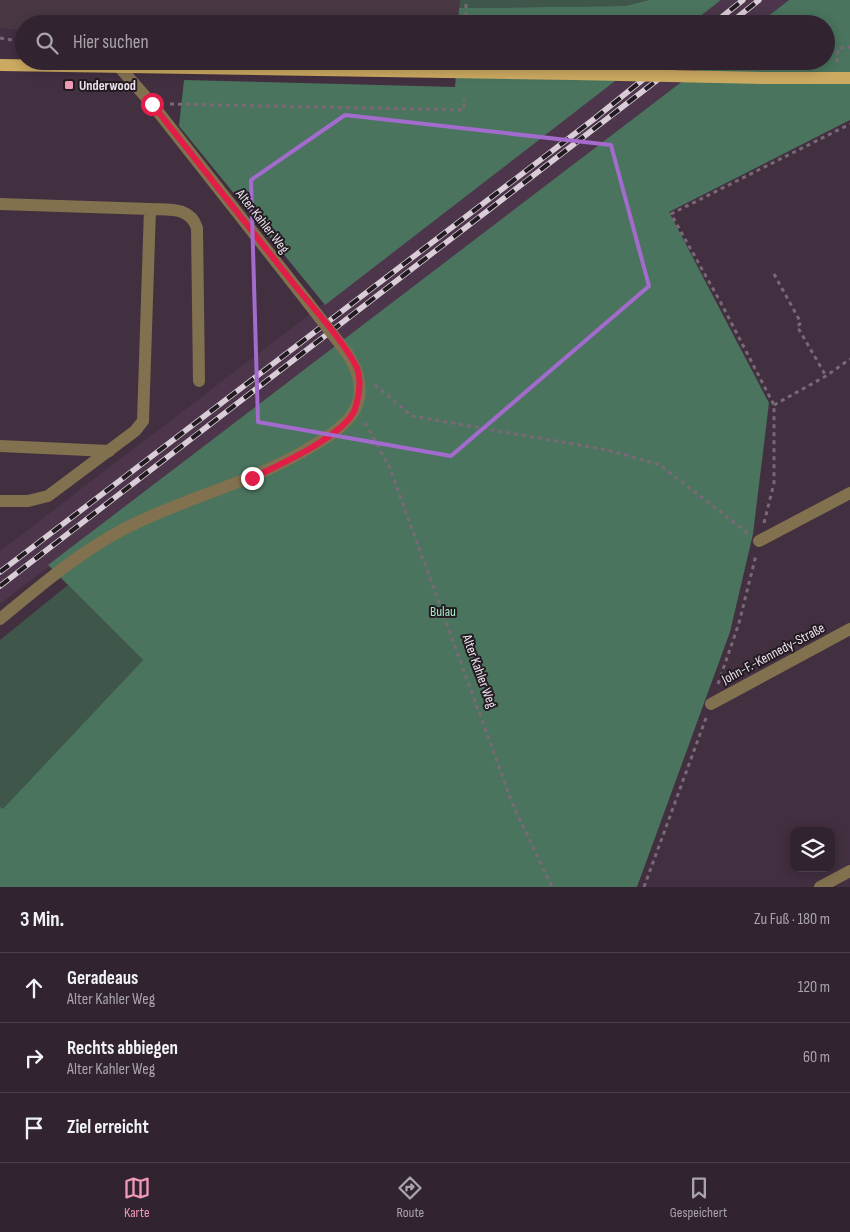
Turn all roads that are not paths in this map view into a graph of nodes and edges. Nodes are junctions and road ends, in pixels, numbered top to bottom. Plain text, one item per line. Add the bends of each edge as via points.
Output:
1 (0, 65) edge
2 (15, 65) edge
3 (121, 70) edge
4 (391, 70) edge
5 (850, 78) edge
6 (0, 204) edge
7 (150, 209) junction
8 (199, 381) dead end
9 (0, 446) edge
10 (109, 450) junction
11 (850, 492) edge
12 (0, 501) edge
13 (759, 541) road end
14 (0, 619) edge
15 (850, 629) edge
16 (711, 704) dead end
17 (850, 872) edge
18 (820, 887) edge

1 - 2 main road
3 - 14 street, Alter Kahler Weg, bridge via 152,104 347,353 357,370 360,388 354,412 325,439 252,478 155,514 96,544
4 - 5 main road, bridge
6 - 7 street
7 - 8 street via 182,211 190,215 197,228
7 - 10 street via 143,421
9 - 10 street
10 - 12 street via 48,496 28,501
11 - 13 street
15 - 16 street, John-F.-Kennedy-Straße
17 - 18 street

